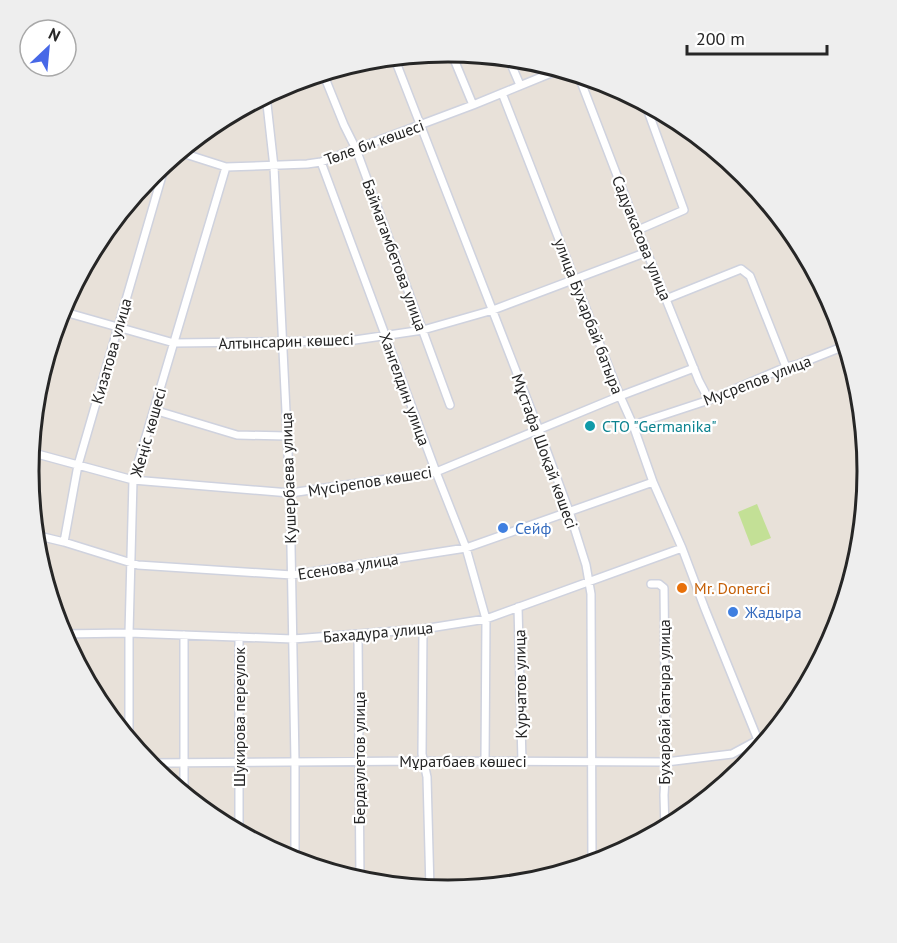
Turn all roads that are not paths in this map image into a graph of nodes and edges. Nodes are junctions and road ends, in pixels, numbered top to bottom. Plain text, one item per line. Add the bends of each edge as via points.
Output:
1 (455, 62) edge
2 (397, 66) edge
3 (512, 68) edge
4 (547, 74) edge
5 (326, 81) edge
6 (582, 85) edge
7 (519, 86) junction
8 (502, 93) junction
9 (267, 104) edge
10 (473, 105) junction
11 (649, 115) edge
12 (420, 125) junction
13 (356, 149) junction
14 (189, 155) edge
15 (321, 162) junction
16 (274, 166) junction
17 (226, 167) junction
18 (161, 180) edge
19 (638, 230) junction
20 (647, 252) junction
21 (574, 280) junction
22 (666, 299) junction
23 (493, 310) junction
24 (71, 312) edge
25 (118, 327) junction
26 (423, 330) junction
27 (386, 336) junction
28 (281, 342) junction
29 (174, 344) junction
30 (839, 348) edge
31 (786, 367) junction
32 (694, 368) junction
33 (620, 396) junction
34 (709, 400) junction
35 (450, 405) dead end
36 (154, 410) junction
37 (633, 425) junction
38 (539, 430) junction
39 (286, 436) junction
40 (40, 455) edge
41 (78, 465) junction
42 (436, 472) junction
43 (133, 480) junction
44 (653, 482) junction
45 (290, 493) junction
46 (569, 511) junction
47 (45, 537) edge
48 (64, 542) junction
49 (466, 548) junction
50 (682, 548) junction
51 (131, 563) junction
52 (291, 575) junction
53 (589, 580) junction
54 (651, 584) dead end
55 (519, 607) junction
56 (486, 619) junction
57 (423, 629) junction
58 (129, 633) junction
59 (73, 634) edge
60 (184, 635) junction
61 (358, 635) junction
62 (240, 637) junction
63 (293, 639) junction
64 (129, 727) edge
65 (758, 740) joint
66 (295, 761) junction
67 (359, 761) junction
68 (423, 761) junction
69 (184, 762) junction
70 (239, 762) junction
71 (485, 762) junction
72 (522, 762) junction
73 (592, 762) junction
74 (666, 762) junction
75 (161, 763) edge
76 (184, 784) edge
77 (665, 819) edge
78 (239, 823) edge
79 (295, 851) edge
80 (592, 855) edge
81 (360, 871) edge
82 (430, 880) edge

1 - 10 street
2 - 12 street, Мұстафа Шоқай көшесі
3 - 7 street
4 - 7 street, Төле би көшесі
5 - 13 street, Баймагамбетова улица
6 - 19 street, Садуакасова улица
7 - 8 street, Төле би көшесі
8 - 10 street, Төле би көшесі
8 - 21 street, улица Бухарбай батыра
9 - 16 street, Кушербаева улица
10 - 12 street, Төле би көшесі
11 - 19 street via 684,210
12 - 13 street, Төле би көшесі
12 - 23 street, Мұстафа Шоқай көшесі
13 - 15 street, Төле би көшесі
13 - 26 street, Баймагамбетова улица
14 - 17 street, Төле би көшесі
15 - 16 street, Төле би көшесі
15 - 27 street, Хангелдин улица
16 - 17 street, Төле би көшесі
16 - 28 street, Кушербаева улица
17 - 29 street, Жеңіс көшесі
18 - 25 street, Кизатова улица
19 - 20 street, Садуакасова улица
20 - 21 street, Алтынсарин көшесі
20 - 22 street, Садуакасова улица
21 - 23 street, Алтынсарин көшесі
21 - 33 street, улица Бухарбай батыра
22 - 31 street via 741,270 750,276
22 - 32 street, Садуакасова улица
23 - 26 street, Алтынсарин көшесі
23 - 38 street, Мұстафа Шоқай көшесі
24 - 25 street, Алтынсарин көшесі
25 - 29 street, Алтынсарин көшесі
25 - 41 street, Кизатова улица
26 - 27 street, Алтынсарин көшесі
26 - 35 street, Баймагамбетова улица
27 - 28 street, Алтынсарин көшесі
27 - 42 street, Хангелдин улица
28 - 29 street, Алтынсарин көшесі
28 - 39 street, Кушербаева улица
29 - 36 street, Жеңіс көшесі
30 - 31 street, Мусрепов улица
31 - 34 street, Мусрепов улица
32 - 33 street, Мүсірепов көшесі
32 - 34 street, Садуакасова улица
33 - 37 street, улица Бухарбай батыра
33 - 38 street, Мүсірепов көшесі
34 - 37 street, Мусрепов улица
36 - 39 street via 237,435
36 - 43 street, Жеңіс көшесі
37 - 44 street, улица Бухарбай батыра
38 - 42 street, Мүсірепов көшесі
38 - 46 street, Мұстафа Шоқай көшесі
39 - 45 street, Кушербаева улица
40 - 41 street, Мүсірепов көшесі
41 - 43 street, Мүсірепов көшесі
41 - 48 street, Кизатова улица
42 - 45 street, Мүсірепов көшесі
42 - 49 street, Хангелдин улица
43 - 45 street, Мүсірепов көшесі
43 - 51 street, Жеңіс көшесі
44 - 46 street, Есенова улица
44 - 50 street, улица Бухарбай батыра
45 - 52 street, Кушербаева улица
46 - 49 street, Есенова улица
46 - 53 street, Мұстафа Шоқай көшесі
47 - 48 street, Есенова улица
48 - 51 street, Есенова улица
49 - 52 street, Есенова улица
49 - 56 street, Хангелдин улица
50 - 53 street, Бахадура улица
50 - 65 street, улица Бухарбай батыра
51 - 52 street, Есенова улица
51 - 58 street, Жеңіс көшесі
52 - 63 street, Кушербаева улица
53 - 55 street, Бахадура улица
53 - 73 street, Мұстафа Шоқай көшесі
54 - 74 street, Бухарбай батыра улица via 664,588
55 - 56 street, Бахадура улица
55 - 72 street, Курчатов улица
56 - 57 street, Бахадура улица
56 - 71 street, Хангелдин улица
57 - 61 street, Бахадура улица
57 - 68 street
58 - 59 street, Бахадура улица
58 - 60 street, Бахадура улица
58 - 64 street, Жеңіс көшесі
60 - 62 street, Бахадура улица
60 - 69 street
61 - 63 street, Бахадура улица
61 - 67 street, Бердаулетов улица
62 - 63 street, Бахадура улица
62 - 70 street, Шукирова переулок
63 - 66 street, Кушербаева улица
65 - 74 street, Мұратбаев көшесі via 732,754
66 - 67 street, Мұратбаев көшесі
66 - 70 street, Мұратбаев көшесі
66 - 79 street, Кушербаева улица
67 - 68 street, Мұратбаев көшесі
67 - 81 street, Бердаулетов улица
68 - 71 street, Мұратбаев көшесі
68 - 82 street via 427,777
69 - 70 street, Мұратбаев көшесі
69 - 75 street, Мұратбаев көшесі
69 - 76 street
70 - 78 street, Шукирова переулок
71 - 72 street, Мұратбаев көшесі
72 - 73 street, Мұратбаев көшесі
73 - 74 street, Мұратбаев көшесі
73 - 80 street, Мұстафа Шоқай көшесі
74 - 77 street, Бухарбай батыра улица

